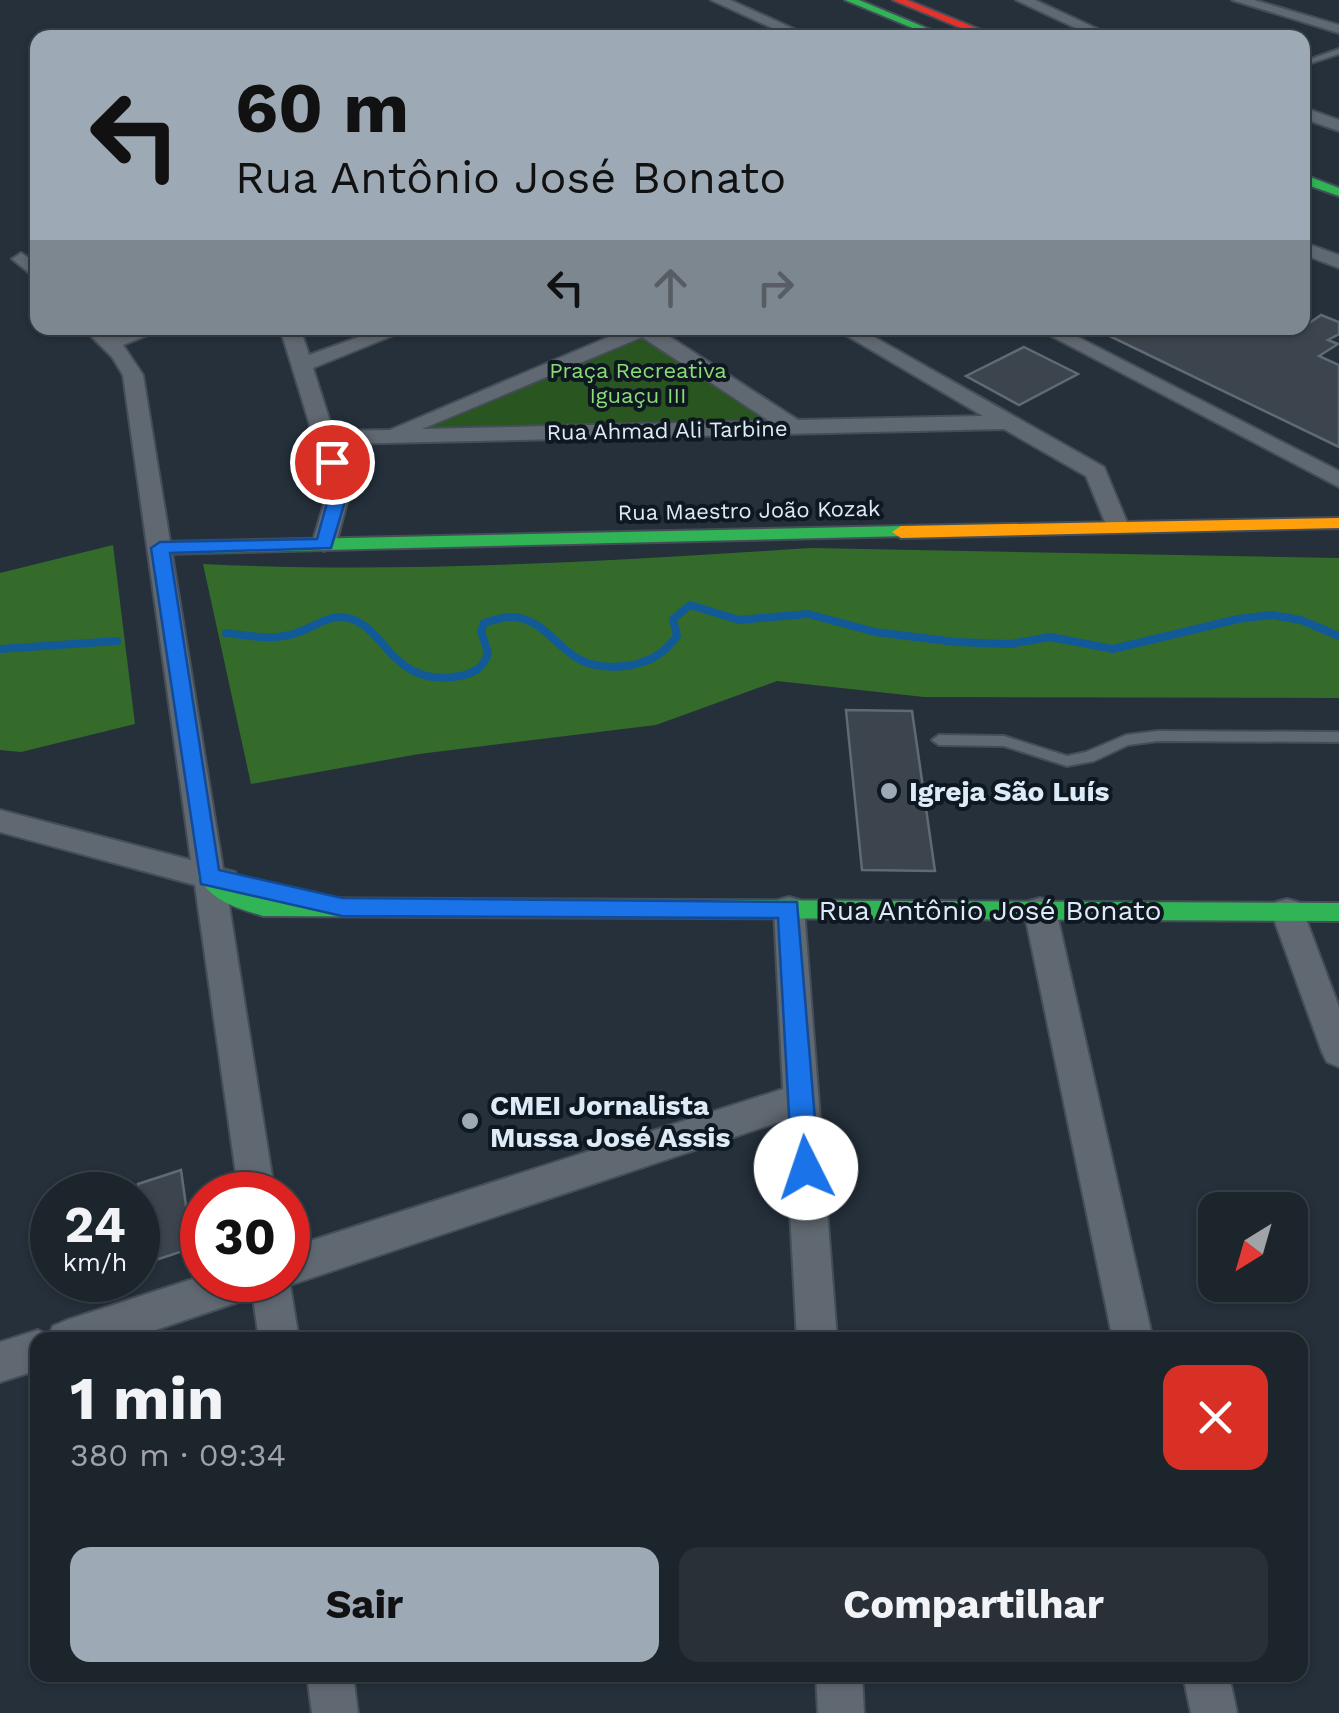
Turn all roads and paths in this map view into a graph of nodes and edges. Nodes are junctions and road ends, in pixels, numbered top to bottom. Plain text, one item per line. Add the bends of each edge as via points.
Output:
1 (718, 0) edge
2 (850, 0) edge
3 (898, 0) edge
4 (1022, 0) edge
5 (1238, 0) edge
6 (1339, 29) edge
7 (788, 30) edge
8 (925, 30) edge
9 (975, 30) edge
10 (1091, 30) edge
11 (1339, 52) edge
12 (1310, 63) edge
13 (1310, 115) edge
14 (1339, 126) edge
15 (1310, 158) edge
16 (1339, 169) edge
17 (1310, 181) edge
18 (1339, 192) edge
19 (1310, 250) edge
20 (22, 259) dead end
21 (1339, 262) edge
22 (30, 266) edge
23 (292, 335) edge
24 (382, 335) edge
25 (628, 335) edge
26 (656, 335) edge
27 (856, 335) edge
28 (1059, 335) edge
29 (101, 336) edge
30 (302, 365) junction
31 (1009, 422) junction
32 (794, 427) junction
33 (384, 436) junction
34 (324, 438) junction
35 (1339, 480) edge
36 (1339, 522) edge
37 (1117, 527) junction
38 (324, 544) junction
39 (160, 548) junction
40 (1339, 737) edge
41 (939, 740) dead end
42 (0, 821) edge
43 (209, 877) junction
44 (342, 907) joint
45 (789, 909) junction
46 (1040, 910) junction
47 (1286, 912) junction
48 (1339, 912) edge
49 (1339, 1052) edge
50 (801, 1100) junction
51 (254, 1172) edge
52 (310, 1261) edge
53 (182, 1302) edge
54 (273, 1302) edge
55 (91, 1332) edge
56 (278, 1332) edge
57 (816, 1332) edge
58 (1131, 1332) edge
59 (30, 1353) edge
60 (0, 1362) edge
61 (331, 1682) edge
62 (839, 1682) edge
63 (1207, 1682) edge
64 (335, 1713) edge
65 (841, 1713) edge
66 (1214, 1713) edge

1 - 7 street
2 - 8 main road
3 - 9 main road
4 - 10 street
5 - 6 street
11 - 12 lane
13 - 14 street
15 - 16 main road
17 - 18 main road
19 - 21 street
20 - 22 street
23 - 30 street
24 - 30 street
25 - 33 street
26 - 32 street
27 - 31 street
28 - 35 street
29 - 39 street via 134,375
30 - 34 street
31 - 32 street, Rua Ahmad Ali Tarbine
31 - 37 street via 1096,472
32 - 33 street, Rua Ahmad Ali Tarbine
33 - 34 street, Rua Ahmad Ali Tarbine
34 - 38 street via 340,488
36 - 37 main road, Rua Maestro João Kozak
37 - 38 main road, Rua Maestro João Kozak
38 - 39 main road, Rua Maestro João Kozak
39 - 43 street
40 - 41 lane via 1158,736 1068,760 1004,741
42 - 43 street, Rua Antônio José Bonato
43 - 44 street, Rua Antônio José Bonato
43 - 51 street
44 - 45 main road, Rua Antônio José Bonato
45 - 46 main road, Rua Antônio José Bonato
45 - 50 street
46 - 47 main road, Rua Antônio José Bonato
46 - 58 street
47 - 48 main road, Rua Antônio José Bonato
47 - 49 street
50 - 52 street
50 - 57 street
53 - 55 street
54 - 56 street
59 - 60 street
61 - 64 street
62 - 65 street
63 - 66 street

